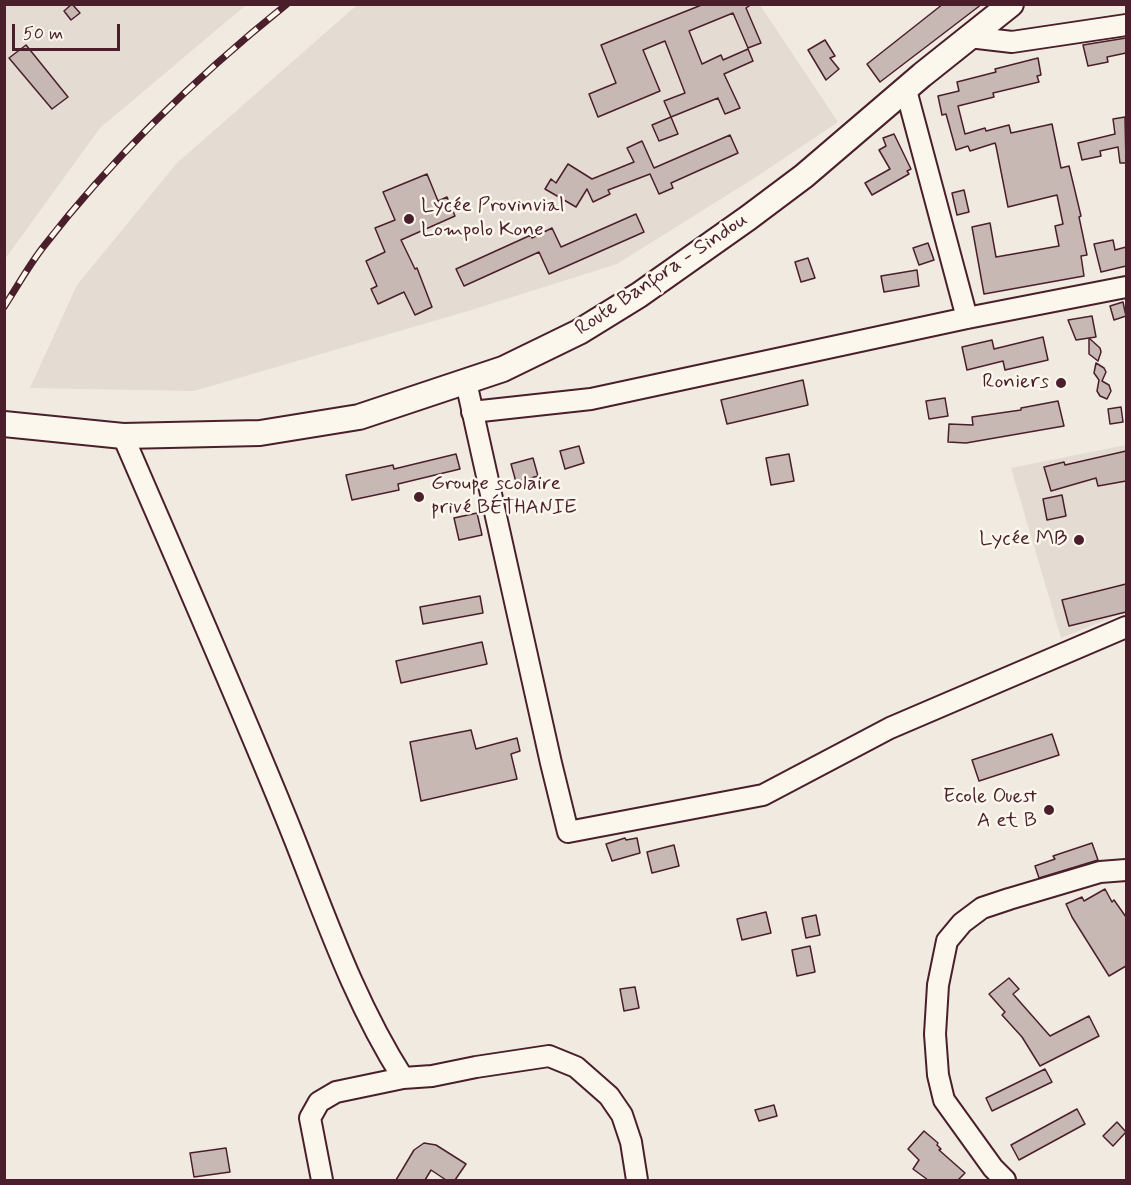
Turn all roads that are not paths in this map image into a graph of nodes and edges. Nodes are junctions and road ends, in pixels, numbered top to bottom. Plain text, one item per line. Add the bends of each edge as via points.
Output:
1 (1011, 4) edge
2 (1126, 25) edge
3 (969, 37) junction
4 (906, 90) junction
5 (1126, 287) edge
6 (967, 318) junction
7 (466, 382) junction
8 (472, 412) junction
9 (4, 424) edge
10 (123, 436) junction
11 (1126, 627) edge
12 (1126, 870) edge
13 (403, 1078) junction
14 (322, 1180) edge
15 (638, 1180) edge
16 (1005, 1180) edge

1 - 3 main road, Route Banfora - Sindou
2 - 3 street via 1012,42
3 - 4 main road, Route Banfora - Sindou
4 - 6 street
4 - 7 main road, Route Banfora - Sindou via 804,176 639,295 579,332 503,369
5 - 6 street
6 - 8 street via 591,399
7 - 8 street
7 - 10 main road, Route Banfora - Sindou via 359,417 260,433
8 - 11 street via 568,832 763,795 890,728
9 - 10 main road, Route Banfora - Sindou
10 - 13 street via 284,814 342,961 385,1050
12 - 16 street via 1100,872 982,909 962,923 947,941 935,1034 944,1100
13 - 14 street via 336,1092 320,1102 310,1118
13 - 15 street via 549,1056 576,1067 609,1096 622,1115

